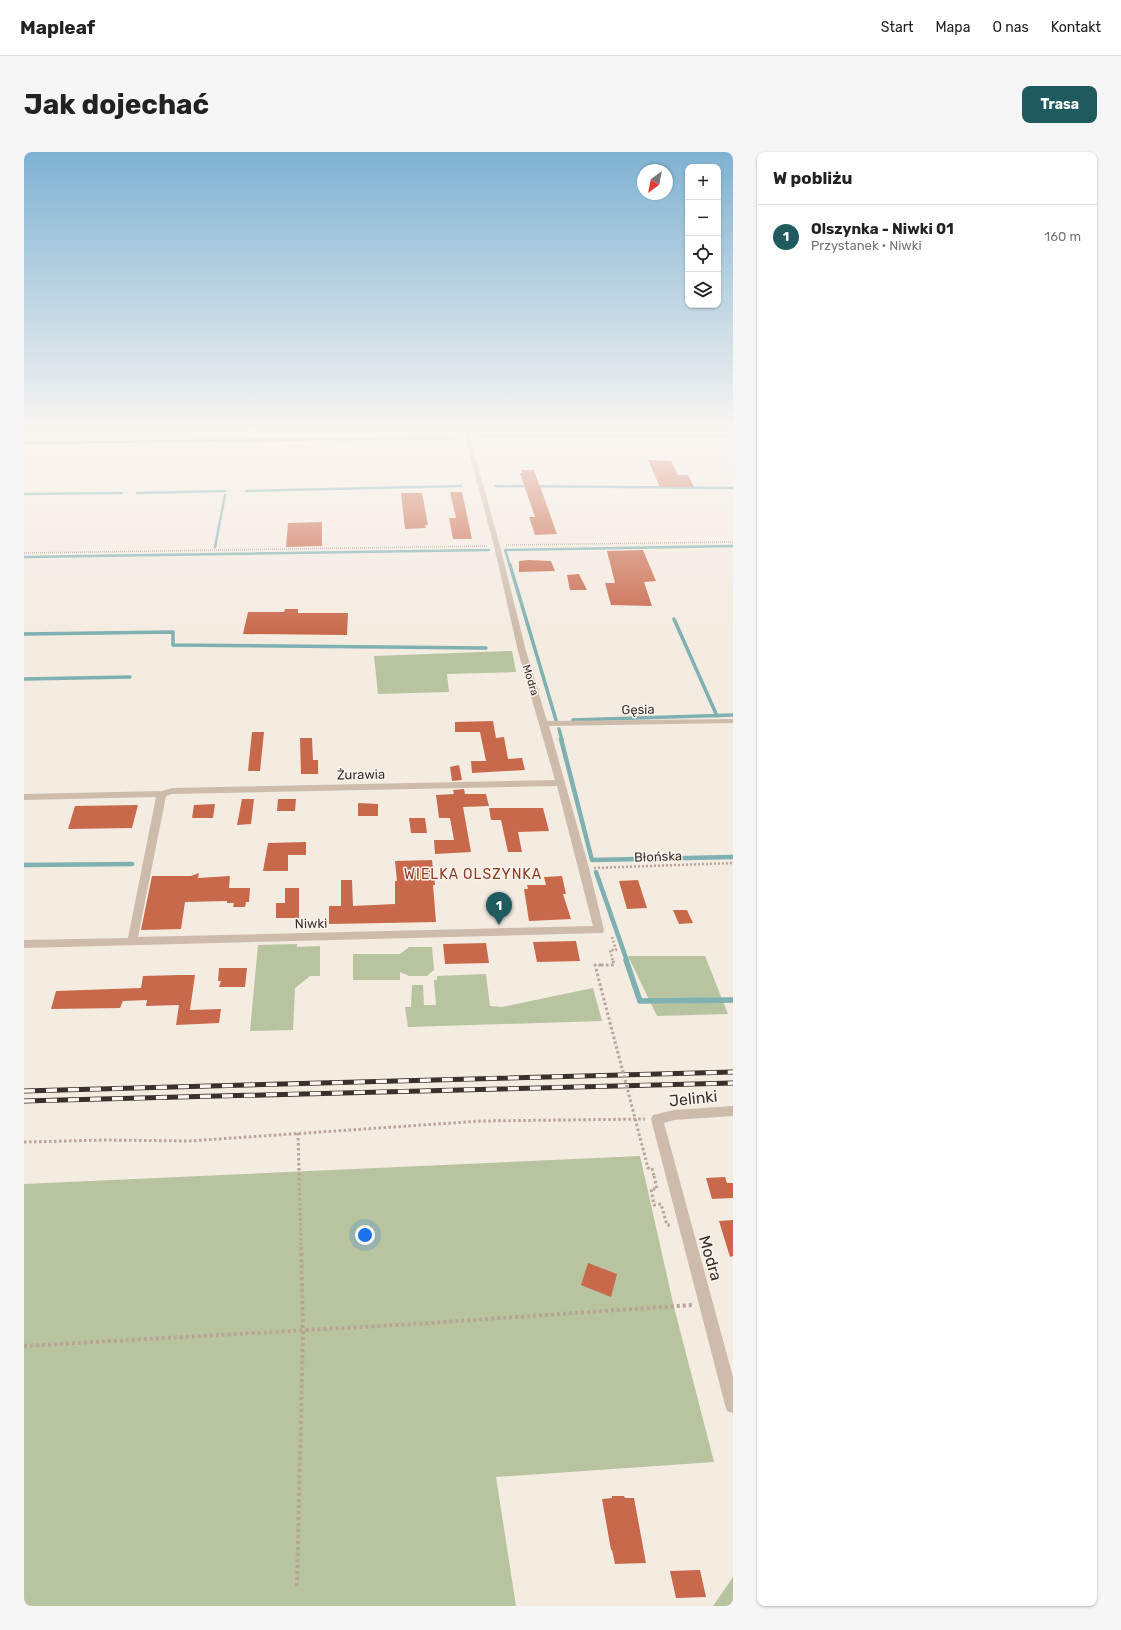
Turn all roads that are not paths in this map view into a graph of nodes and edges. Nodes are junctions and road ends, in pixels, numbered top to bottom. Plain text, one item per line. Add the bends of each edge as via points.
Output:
1 (484, 498) edge
2 (733, 721) edge
3 (544, 724) junction
4 (560, 783) junction
5 (162, 794) junction
6 (24, 797) edge
7 (599, 930) joint
8 (132, 942) junction
9 (24, 944) edge
10 (733, 1111) edge
11 (657, 1119) joint
12 (733, 1405) edge

1 - 3 street, Modra via 522,651
2 - 3 street, Gęsia
3 - 4 street, Modra
4 - 5 street, Żurawia via 172,791
4 - 7 street, Modra
5 - 6 street, Żurawia
5 - 8 street
7 - 8 street, Niwki
8 - 9 street, Niwki
10 - 11 street, Jelinki via 674,1115
11 - 12 street, Modra

